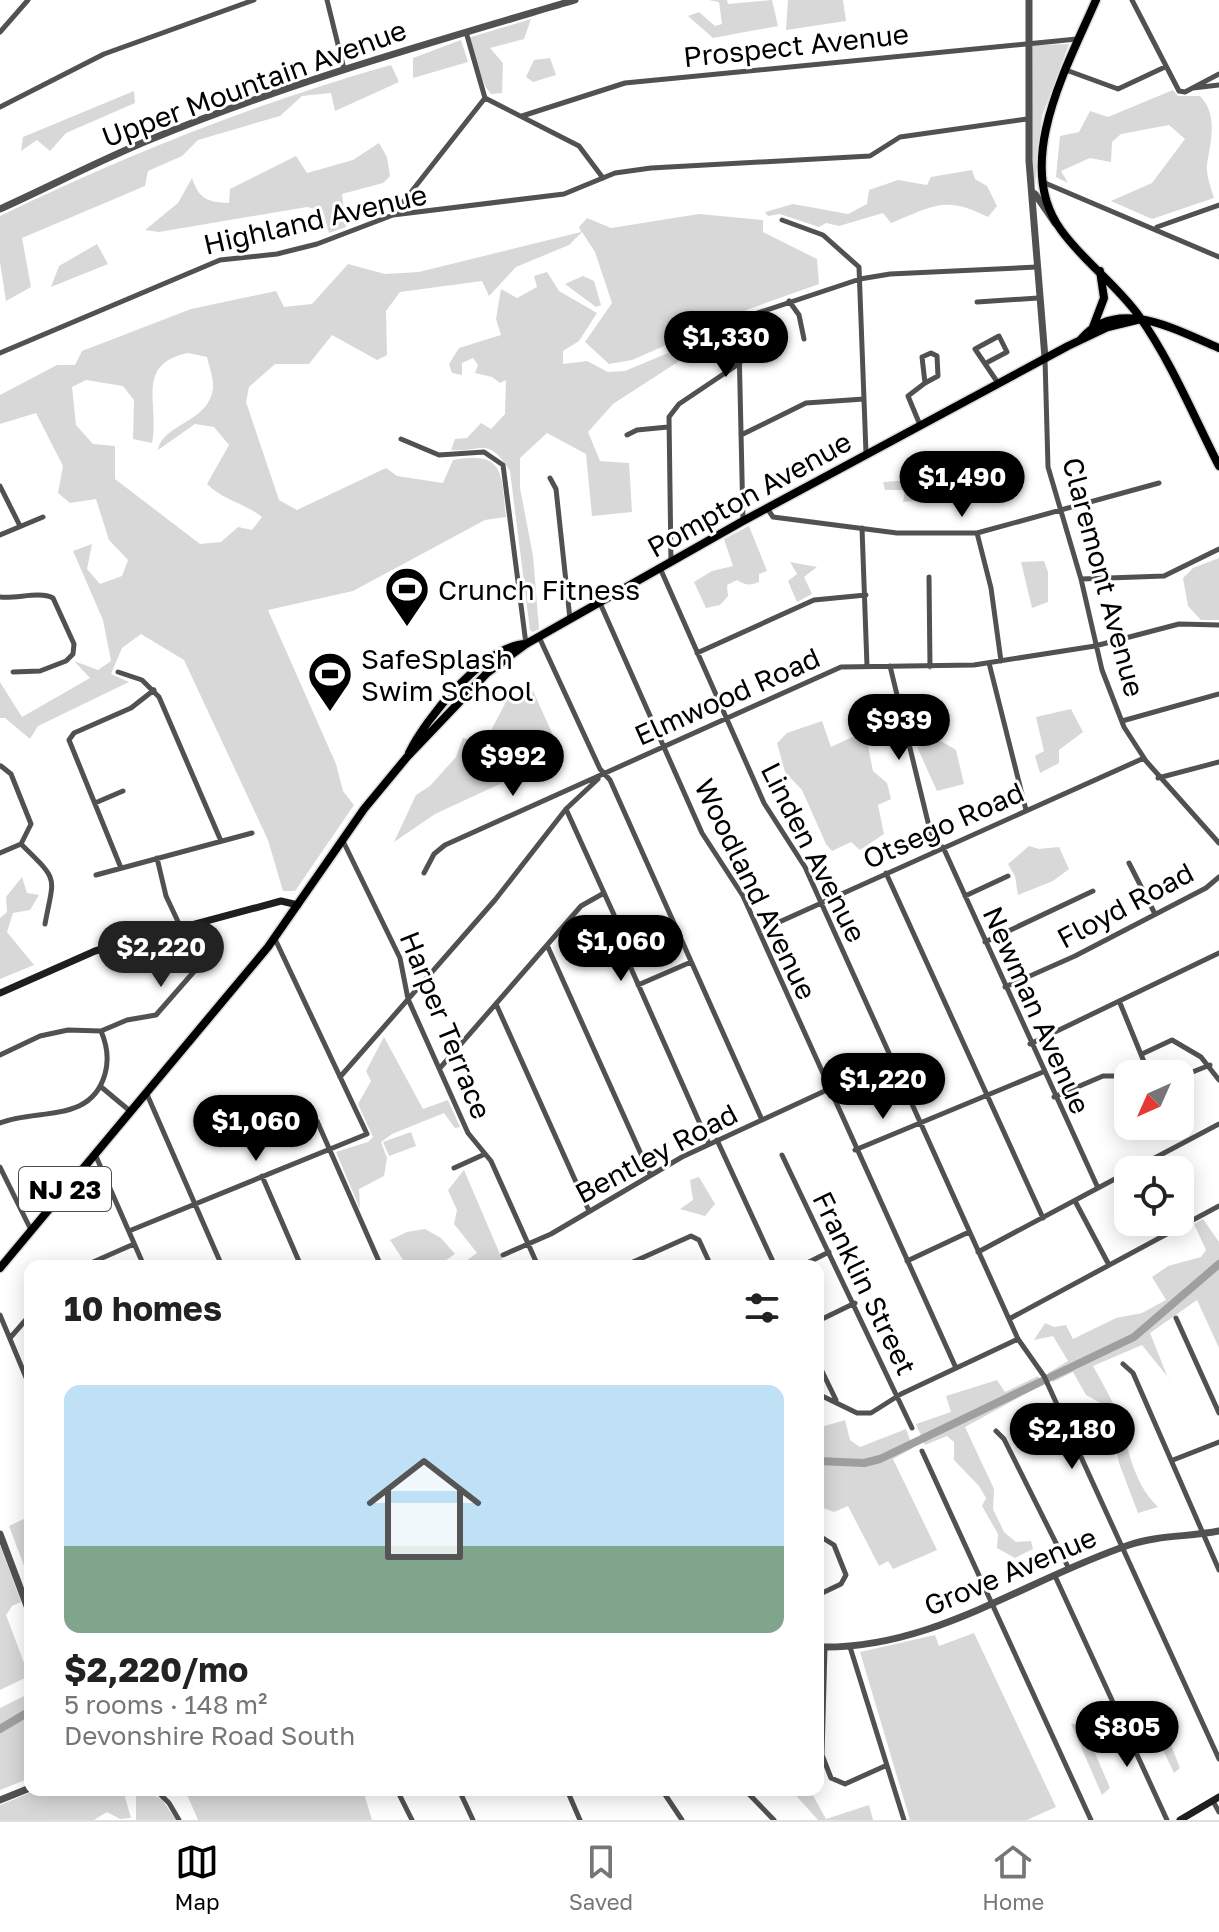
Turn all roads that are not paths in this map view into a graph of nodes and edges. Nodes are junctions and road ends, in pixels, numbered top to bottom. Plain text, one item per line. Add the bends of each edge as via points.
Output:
1 (28, 0) edge
2 (254, 0) edge
3 (327, 0) edge
4 (575, 0) edge
5 (1029, 0) edge
6 (1096, 0) edge
7 (1132, 0) edge
8 (0, 32) edge
9 (466, 32) junction
10 (1079, 39) junction
11 (1029, 42) junction
12 (1165, 67) junction
13 (344, 69) junction
14 (1066, 70) junction
15 (1219, 74) edge
16 (1219, 85) edge
17 (1193, 88) junction
18 (485, 98) junction
19 (0, 107) edge
20 (522, 116) junction
21 (1027, 119) junction
22 (603, 178) junction
23 (1044, 183) junction
24 (1033, 189) junction
25 (1219, 205) edge
26 (0, 209) edge
27 (393, 215) junction
28 (782, 220) dead end
29 (1058, 227) junction
30 (1156, 228) junction
31 (1219, 257) edge
32 (1037, 267) junction
33 (1099, 270) junction
34 (860, 279) junction
35 (1038, 298) junction
36 (789, 301) junction
37 (977, 302) dead end
38 (1141, 319) junction
39 (734, 320) junction
40 (719, 326) dead end
41 (1093, 327) junction
42 (1171, 330) junction
43 (804, 339) dead end
44 (1080, 340) junction
45 (1219, 348) edge
46 (1158, 349) junction
47 (0, 353) edge
48 (1045, 358) junction
49 (988, 362) junction
50 (740, 363) junction
51 (925, 383) junction
52 (998, 383) junction
53 (864, 399) junction
54 (920, 425) junction
55 (668, 427) junction
56 (627, 435) dead end
57 (741, 435) junction
58 (401, 439) dead end
59 (866, 454) junction
60 (1219, 466) edge
61 (550, 478) dead end
62 (1159, 483) dead end
63 (0, 486) edge
64 (767, 508) junction
65 (1063, 511) junction
66 (43, 517) dead end
67 (743, 521) junction
68 (20, 526) junction
69 (862, 528) junction
70 (977, 533) junction
71 (0, 535) edge
72 (1219, 549) edge
73 (671, 562) junction
74 (660, 568) junction
75 (929, 577) dead end
76 (1081, 579) junction
77 (866, 595) junction
78 (0, 597) edge
79 (600, 603) junction
80 (570, 620) junction
81 (1219, 625) edge
82 (539, 637) junction
83 (526, 644) junction
84 (1095, 646) junction
85 (697, 653) junction
86 (1001, 661) junction
87 (989, 663) junction
88 (867, 666) junction
89 (890, 666) junction
90 (930, 667) junction
91 (13, 672) dead end
92 (118, 672) dead end
93 (154, 690) junction
94 (1219, 694) edge
95 (727, 719) junction
96 (1122, 721) junction
97 (664, 747) junction
98 (1144, 758) junction
99 (1219, 762) edge
100 (1, 766) edge
101 (604, 774) junction
102 (1158, 778) junction
103 (123, 791) dead end
104 (95, 803) junction
105 (566, 809) junction
106 (1026, 810) junction
107 (252, 833) dead end
108 (1216, 836) edge
109 (342, 840) junction
110 (221, 841) junction
111 (1219, 843) edge
112 (21, 844) junction
113 (943, 847) junction
114 (935, 851) junction
115 (0, 853) edge
116 (157, 858) junction
117 (1129, 863) dead end
118 (121, 868) junction
119 (424, 873) dead end
120 (886, 873) junction
121 (96, 875) dead end
122 (1008, 876) dead end
123 (1219, 877) edge
124 (1093, 891) dead end
125 (604, 893) junction
126 (965, 896) junction
127 (820, 902) junction
128 (298, 905) junction
129 (1155, 914) junction
130 (199, 923) junction
131 (45, 924) dead end
132 (181, 928) junction
133 (759, 931) junction
134 (275, 939) junction
135 (985, 942) junction
136 (547, 945) junction
137 (1219, 953) edge
138 (691, 962) junction
139 (638, 985) junction
140 (1005, 987) junction
141 (0, 993) edge
142 (408, 999) junction
143 (1120, 1003) junction
144 (496, 1004) junction
145 (101, 1031) junction
146 (1030, 1044) junction
147 (1142, 1054) junction
148 (0, 1055) edge
149 (1144, 1060) edge
150 (1210, 1065) junction
151 (440, 1068) junction
152 (1194, 1071) edge
153 (1043, 1072) junction
154 (1114, 1076) edge
155 (340, 1077) junction
156 (1219, 1080) edge
157 (100, 1086) junction
158 (829, 1089) junction
159 (146, 1091) junction
160 (986, 1097) junction
161 (1054, 1097) junction
162 (130, 1111) junction
163 (762, 1120) junction
164 (317, 1121) dead end
165 (0, 1123) edge
166 (919, 1124) junction
167 (1219, 1124) edge
168 (717, 1140) junction
169 (709, 1144) junction
170 (329, 1149) junction
171 (855, 1150) junction
172 (95, 1153) junction
173 (485, 1154) junction
174 (782, 1155) dead end
175 (1158, 1156) edge
176 (0, 1167) edge
177 (454, 1168) dead end
178 (650, 1174) junction
179 (262, 1176) junction
180 (1114, 1180) edge
181 (1098, 1188) junction
182 (1075, 1201) junction
183 (195, 1204) junction
184 (1219, 1206) edge
185 (589, 1211) junction
186 (1043, 1218) junction
187 (31, 1230) junction
188 (129, 1231) junction
189 (969, 1232) junction
190 (134, 1244) junction
191 (528, 1244) junction
192 (829, 1252) junction
193 (978, 1252) junction
194 (503, 1255) dead end
195 (99, 1260) edge
196 (141, 1260) edge
197 (219, 1260) edge
198 (298, 1260) edge
199 (378, 1260) edge
200 (535, 1260) edge
201 (637, 1260) edge
202 (708, 1260) edge
203 (772, 1260) edge
204 (813, 1260) edge
205 (907, 1261) junction
206 (1109, 1265) junction
207 (0, 1268) edge
208 (855, 1303) junction
209 (0, 1315) edge
210 (824, 1318) edge
211 (1176, 1318) dead end
212 (1009, 1319) junction
213 (24, 1322) edge
214 (10, 1338) junction
215 (1018, 1339) junction
216 (1123, 1364) dead end
217 (956, 1368) junction
218 (24, 1372) edge
219 (824, 1376) edge
220 (824, 1396) edge
221 (898, 1397) junction
222 (836, 1401) junction
223 (1219, 1413) edge
224 (912, 1428) dead end
225 (996, 1431) dead end
226 (1219, 1442) edge
227 (922, 1451) dead end
228 (1173, 1460) junction
229 (1219, 1531) edge
230 (0, 1534) edge
231 (1204, 1534) junction
232 (824, 1539) edge
233 (1123, 1547) junction
234 (1069, 1569) junction
235 (1219, 1570) edge
236 (1055, 1576) junction
237 (824, 1592) edge
238 (24, 1598) edge
239 (992, 1604) junction
240 (824, 1647) edge
241 (850, 1647) junction
242 (1219, 1759) edge
243 (824, 1760) edge
244 (885, 1766) junction
245 (24, 1790) edge
246 (163, 1796) edge
247 (400, 1796) edge
248 (461, 1796) edge
249 (570, 1796) edge
250 (666, 1796) edge
251 (751, 1796) edge
252 (1216, 1799) edge
253 (0, 1800) edge
254 (1219, 1812) edge
255 (470, 1819) edge
256 (179, 1820) edge
257 (412, 1820) edge
258 (580, 1820) edge
259 (682, 1820) edge
260 (774, 1820) edge
261 (904, 1820) edge
262 (1091, 1820) edge
263 (1167, 1820) edge
264 (1180, 1820) edge

1 - 8 street
2 - 19 street via 104,54
3 - 13 street
4 - 9 street, Upper Mountain Avenue
5 - 11 street, Claremont Avenue
6 - 10 main road
7 - 12 street
9 - 13 street, Upper Mountain Avenue
9 - 18 street
10 - 11 street, Prospect Avenue
10 - 14 main road
11 - 20 street, Prospect Avenue via 625,83
11 - 21 street, Claremont Avenue
12 - 14 street via 1118,89
12 - 17 street via 1181,92
13 - 26 street, Upper Mountain Avenue via 153,138
14 - 23 main road via 1047,126
15 - 17 street
16 - 17 street
18 - 20 street
18 - 27 street
20 - 22 street via 579,146
21 - 22 street, Highland Avenue via 900,137 870,156 651,168
21 - 24 street, Claremont Avenue
22 - 27 street, Highland Avenue via 564,194
23 - 29 main road
23 - 30 street
24 - 29 street
24 - 32 street, Claremont Avenue
25 - 30 street
27 - 47 street, Highland Avenue via 317,244 220,260 185,272
28 - 34 street via 829,239 859,267
29 - 33 main road
30 - 31 street
32 - 34 street
32 - 35 street, Claremont Avenue
33 - 38 main road
33 - 41 main road via 1104,298
34 - 36 street
34 - 53 street
35 - 37 street
35 - 48 street, Claremont Avenue
36 - 39 street
36 - 43 street via 799,315
38 - 41 main road via 1114,317
38 - 42 main road
38 - 44 main road, Pompton Avenue / NJ 23
38 - 46 main road
39 - 40 street
39 - 50 street
41 - 44 main road, Pompton Avenue / NJ 23
42 - 45 main road
42 - 46 main road via 1162,335
44 - 48 main road, Pompton Avenue / NJ 23
46 - 60 main road
48 - 52 main road, Pompton Avenue / NJ 23
48 - 65 street, Claremont Avenue via 1047,461
49 - 49 street via 984,365 975,349 999,336 1007,352
49 - 52 street
50 - 55 street via 676,406
50 - 57 street
51 - 51 street via 922,357 931,353 937,356 938,376
51 - 54 street via 907,397
52 - 54 main road, Pompton Avenue / NJ 23
53 - 57 street via 806,403
53 - 59 street
54 - 59 main road, Pompton Avenue / NJ 23
55 - 56 street
55 - 73 street
57 - 67 street
58 - 83 street via 439,455 484,452 503,465
59 - 64 main road, Pompton Avenue / NJ 23
61 - 80 street via 556,489
62 - 65 street
63 - 68 street
64 - 67 main road, Pompton Avenue / NJ 23
64 - 69 street via 773,517
65 - 70 street
65 - 76 street, Claremont Avenue
66 - 68 street
67 - 73 main road, Pompton Avenue / NJ 23
68 - 71 street
69 - 70 street
69 - 77 street
70 - 86 street
72 - 76 street via 1164,576
73 - 74 main road, Pompton Avenue / NJ 23
74 - 79 main road, Pompton Avenue / NJ 23
74 - 85 street, Linden Avenue
75 - 90 street
76 - 84 street, Claremont Avenue
77 - 85 street via 814,600
77 - 88 street
78 - 91 street via 51,596 74,644 66,661 40,671
79 - 80 main road, Pompton Avenue / NJ 23
79 - 97 street, Woodland Avenue
80 - 82 main road, Pompton Avenue / NJ 23
81 - 84 street, Elmwood Road via 1179,624
82 - 83 main road, Pompton Avenue / NJ 23
82 - 101 street
83 - 109 main road, Pompton Avenue / NJ 23 via 487,673 407,757
84 - 86 street, Elmwood Road
84 - 96 street, Claremont Avenue
85 - 95 street, Linden Avenue
86 - 87 street, Elmwood Road
87 - 90 street, Elmwood Road
87 - 106 street
88 - 89 street, Elmwood Road
88 - 95 street, Elmwood Road via 841,667
89 - 90 street, Elmwood Road
89 - 114 street
92 - 93 street
93 - 104 street via 131,708 71,736 70,747
93 - 110 street
94 - 96 street
95 - 97 street, Elmwood Road
95 - 127 street, Linden Avenue via 768,811 801,859
96 - 98 street, Claremont Avenue
97 - 101 street, Elmwood Road
97 - 133 street, Woodland Avenue via 706,840 739,888
98 - 102 street, Claremont Avenue
98 - 106 street, Otsego Road
99 - 102 street
100 - 112 street via 11,774 30,816 30,831
101 - 105 street
101 - 119 street, Elmwood Road via 445,845
101 - 138 street
102 - 108 street, Claremont Avenue
103 - 104 street
104 - 118 street
105 - 125 street
105 - 142 street
106 - 113 street, Otsego Road
107 - 110 street
108 - 111 street, Claremont Avenue
109 - 128 main road, Pompton Avenue / NJ 23
109 - 142 street, Harper Terrace via 401,961
110 - 116 street
112 - 115 street
112 - 131 street via 52,882
113 - 114 street, Otsego Road
113 - 126 street, Newman Avenue
114 - 120 street, Otsego Road
116 - 118 street
116 - 132 street
117 - 129 street
118 - 121 street
120 - 127 street, Otsego Road
120 - 160 street
122 - 126 street
123 - 129 street, Floyd Road
124 - 135 street
125 - 136 street via 581,906
125 - 139 street
126 - 135 street, Newman Avenue
127 - 133 street, Otsego Road
127 - 166 street, Linden Avenue
128 - 130 main road via 284,900
128 - 134 main road, Pompton Avenue / NJ 23
129 - 140 street, Floyd Road
130 - 132 main road
130 - 145 street via 205,959 159,1012
132 - 141 main road via 95,951
133 - 158 street, Woodland Avenue
134 - 155 street
134 - 159 main road, Pompton Avenue / NJ 23
135 - 140 street, Newman Avenue
136 - 144 street
136 - 178 street
137 - 143 street
138 - 139 street
138 - 163 street
139 - 169 street
140 - 146 street, Newman Avenue
142 - 151 street, Harper Terrace
142 - 155 street
143 - 146 street
143 - 147 street
144 - 151 street
144 - 185 street
145 - 148 street via 50,1033
145 - 157 street via 107,1057
146 - 153 street, Newman Avenue
147 - 149 street
147 - 150 street via 1172,1040
150 - 152 street
150 - 156 street
151 - 173 street, Harper Terrace via 468,1133
153 - 160 street
153 - 161 street, Newman Avenue
154 - 161 street
155 - 170 street via 367,1134
157 - 162 street
157 - 165 street via 74,1109
158 - 163 street, Bentley Road
158 - 171 street, Woodland Avenue
159 - 162 main road, Pompton Avenue / NJ 23
159 - 183 street
160 - 166 street
160 - 186 street
161 - 181 street, Newman Avenue
162 - 172 main road, Pompton Avenue / NJ 23
163 - 168 street, Bentley Road
164 - 170 street
166 - 171 street
166 - 189 street, Linden Avenue
167 - 175 street
168 - 169 street, Bentley Road
168 - 203 street
169 - 178 street, Bentley Road
170 - 179 street
170 - 199 street
171 - 205 street, Woodland Avenue
172 - 187 main road, Pompton Avenue / NJ 23
172 - 188 street
173 - 177 street
173 - 191 street, Harper Terrace
174 - 192 street, Franklin Street
176 - 187 street
178 - 185 street, Bentley Road
179 - 183 street
179 - 198 street
180 - 181 street
181 - 182 street
182 - 186 street
182 - 206 street
183 - 188 street
183 - 197 street
184 - 206 street
185 - 191 street, Bentley Road
186 - 193 street
187 - 207 main road, Pompton Avenue / NJ 23
188 - 190 street
189 - 193 street, Linden Avenue
189 - 205 street
190 - 195 street
190 - 196 street
191 - 194 street, Bentley Road
191 - 200 street, Harper Terrace
192 - 204 street
192 - 208 street, Franklin Street
193 - 212 street, Linden Avenue
201 - 202 street via 691,1236 699,1240
205 - 217 street, Woodland Avenue
206 - 212 street
208 - 210 street
208 - 221 street, Franklin Street
209 - 214 street
211 - 223 street
212 - 215 street, Linden Avenue
213 - 214 street
214 - 218 street
215 - 217 street
215 - 233 street, Linden Avenue via 1044,1376
216 - 228 street via 1133,1373
217 - 221 street
219 - 222 street
220 - 222 street
221 - 222 street via 864,1414
221 - 224 street, Franklin Street
225 - 234 street
226 - 228 street
227 - 239 street
228 - 231 street
229 - 231 street, Grove Avenue
230 - 238 street
231 - 233 street, Grove Avenue
231 - 235 street
232 - 237 street via 834,1545 846,1575 841,1584
233 - 234 street, Grove Avenue
233 - 242 street, Linden Avenue
234 - 236 street, Grove Avenue
236 - 239 street, Grove Avenue
236 - 263 street
239 - 241 street, Grove Avenue via 921,1633
239 - 262 street
240 - 241 street, Grove Avenue
241 - 244 street
243 - 244 street via 831,1778 845,1784
244 - 261 street
245 - 253 street
246 - 256 street
247 - 257 street
248 - 255 street
249 - 258 street
250 - 259 street
251 - 260 street
252 - 254 street
252 - 264 main road

